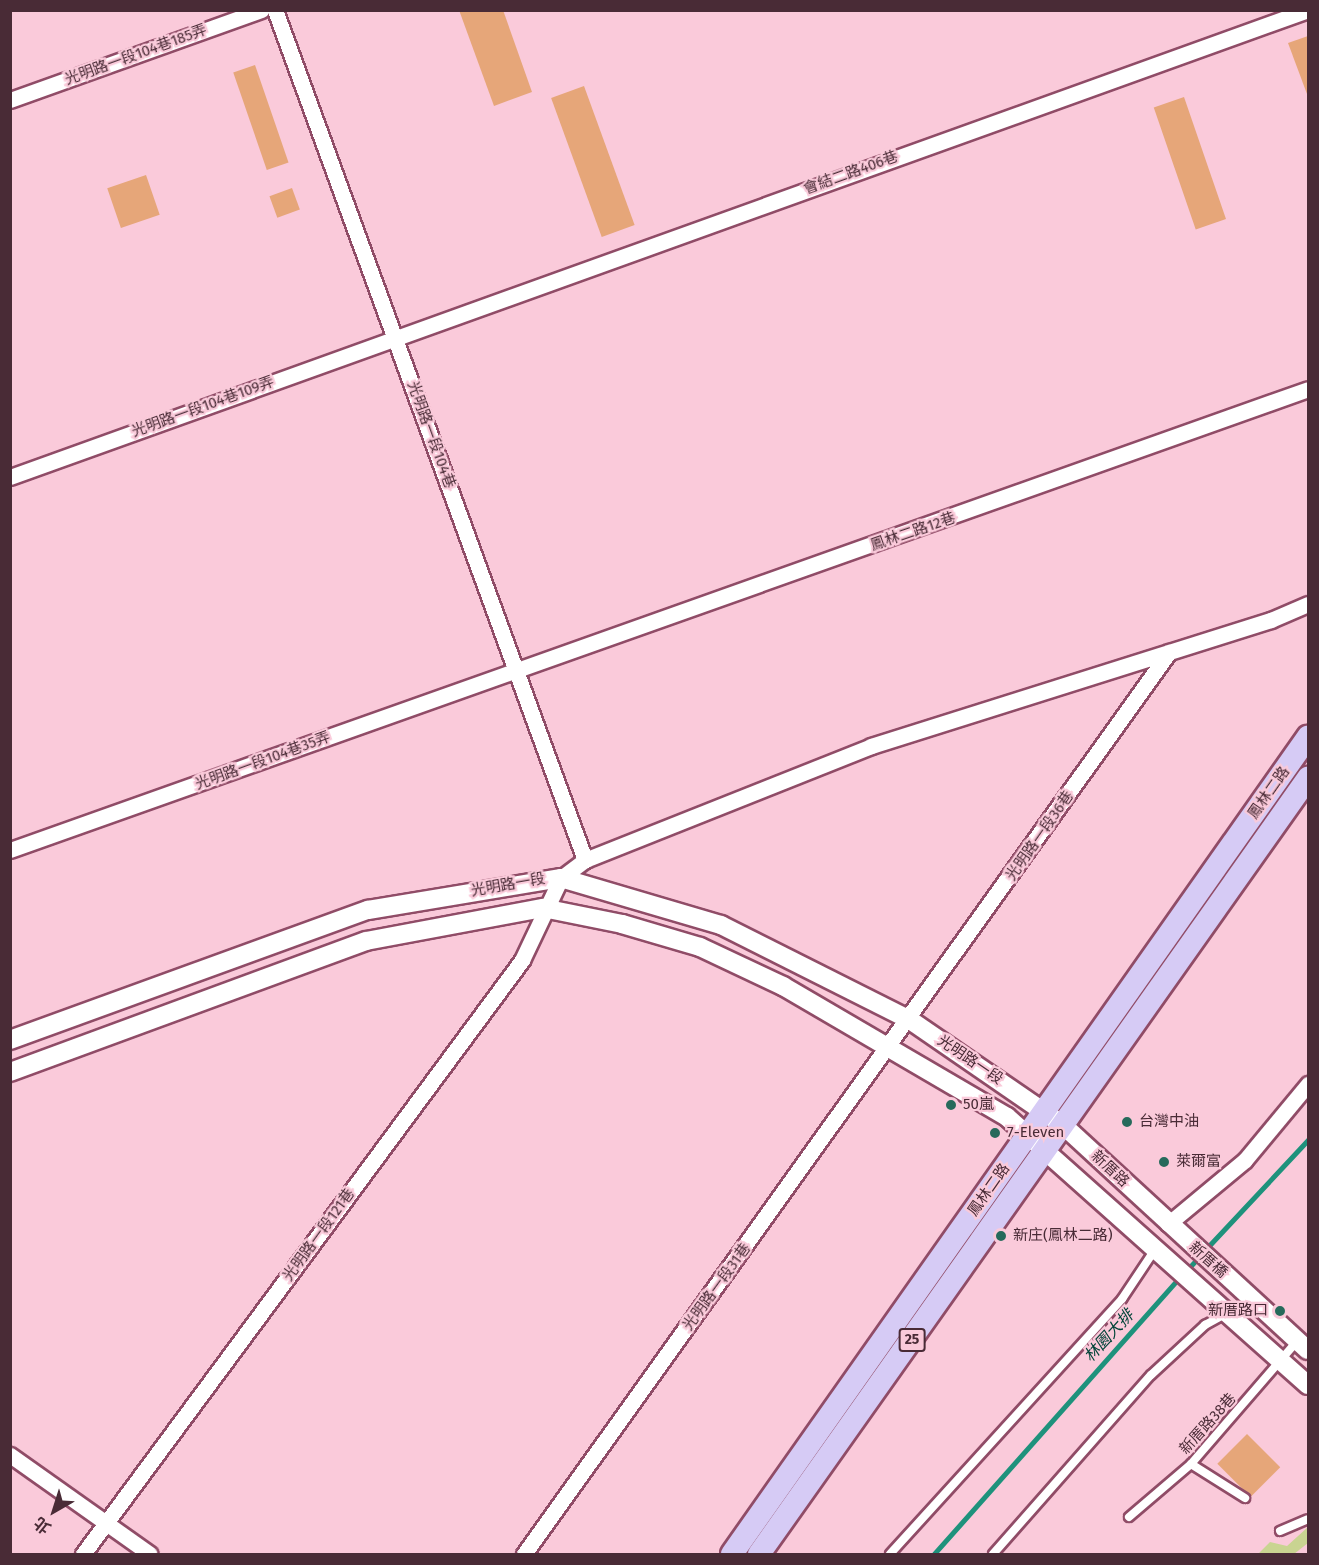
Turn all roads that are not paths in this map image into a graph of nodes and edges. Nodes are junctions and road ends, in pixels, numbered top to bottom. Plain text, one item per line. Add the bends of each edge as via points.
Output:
1 (261, 10) edge
2 (275, 10) edge
3 (1308, 10) edge
4 (10, 100) edge
5 (395, 336) junction
6 (1308, 389) edge
7 (10, 477) edge
8 (1308, 604) edge
9 (1169, 652) junction
10 (516, 671) junction
11 (1308, 737) edge
12 (1308, 778) edge
13 (10, 850) edge
14 (585, 860) junction
15 (561, 878) junction
16 (543, 908) junction
17 (910, 1020) junction
18 (10, 1040) edge
19 (892, 1046) junction
20 (10, 1072) edge
21 (1308, 1084) edge
22 (1045, 1112) junction
23 (1064, 1126) junction
24 (1028, 1133) junction
25 (1048, 1148) junction
26 (1171, 1226) junction
27 (1157, 1247) junction
28 (1226, 1310) junction
29 (1303, 1345) edge
30 (1284, 1360) junction
31 (1307, 1380) edge
32 (10, 1455) edge
33 (1191, 1464) junction
34 (1245, 1498) dead end
35 (1129, 1517) dead end
36 (1308, 1519) edge
37 (106, 1523) junction
38 (1280, 1531) dead end
39 (83, 1554) edge
40 (150, 1554) edge
41 (524, 1554) edge
42 (732, 1554) edge
43 (759, 1554) edge
44 (890, 1554) edge
45 (993, 1554) edge

1 - 4 street, 光明路一段104巷185弄
2 - 5 street, 光明路一段104巷
3 - 5 street, 會結二路406巷
5 - 7 street, 光明路一段104巷109弄
5 - 10 street, 光明路一段104巷
6 - 10 street, 鳳林二路12巷
8 - 9 street
9 - 14 street via 871,746
9 - 17 street, 光明路一段36巷
10 - 13 street, 光明路一段104巷35弄
10 - 14 street, 光明路一段104巷
11 - 22 main road, 鳳林二路 / 25
12 - 23 main road, 鳳林二路 / 25
14 - 15 street
15 - 16 street, 光明路一段121巷
15 - 17 street, 光明路一段 via 721,925
15 - 18 street, 光明路一段 via 368,910
16 - 19 street, 光明路一段 via 700,947
16 - 20 street, 光明路一段 via 366,941
16 - 37 street, 光明路一段121巷 via 522,960
17 - 19 street, 光明路一段31巷
17 - 22 street, 光明路一段
19 - 24 street, 光明路一段
19 - 41 street, 光明路一段31巷
21 - 26 street via 1245,1160
22 - 23 street, 新厝路
22 - 24 main road, 鳳林二路 / 25
23 - 25 main road, 鳳林二路 / 25
23 - 26 street, 新厝路
24 - 25 street, 新厝路
24 - 42 main road, 鳳林二路 / 25
25 - 27 street, 新厝路
25 - 43 main road, 鳳林二路 / 25
26 - 29 street, 新厝橋
27 - 28 street, 新厝橋
27 - 44 lane via 1122,1299
28 - 30 street
28 - 45 lane via 1205,1324 1151,1375
29 - 30 lane, 新厝路38巷
30 - 31 street
30 - 33 lane, 新厝路38巷
32 - 37 street
33 - 34 lane
33 - 35 lane, 新厝路38巷
36 - 38 lane
37 - 39 street, 光明路一段121巷
37 - 40 street

